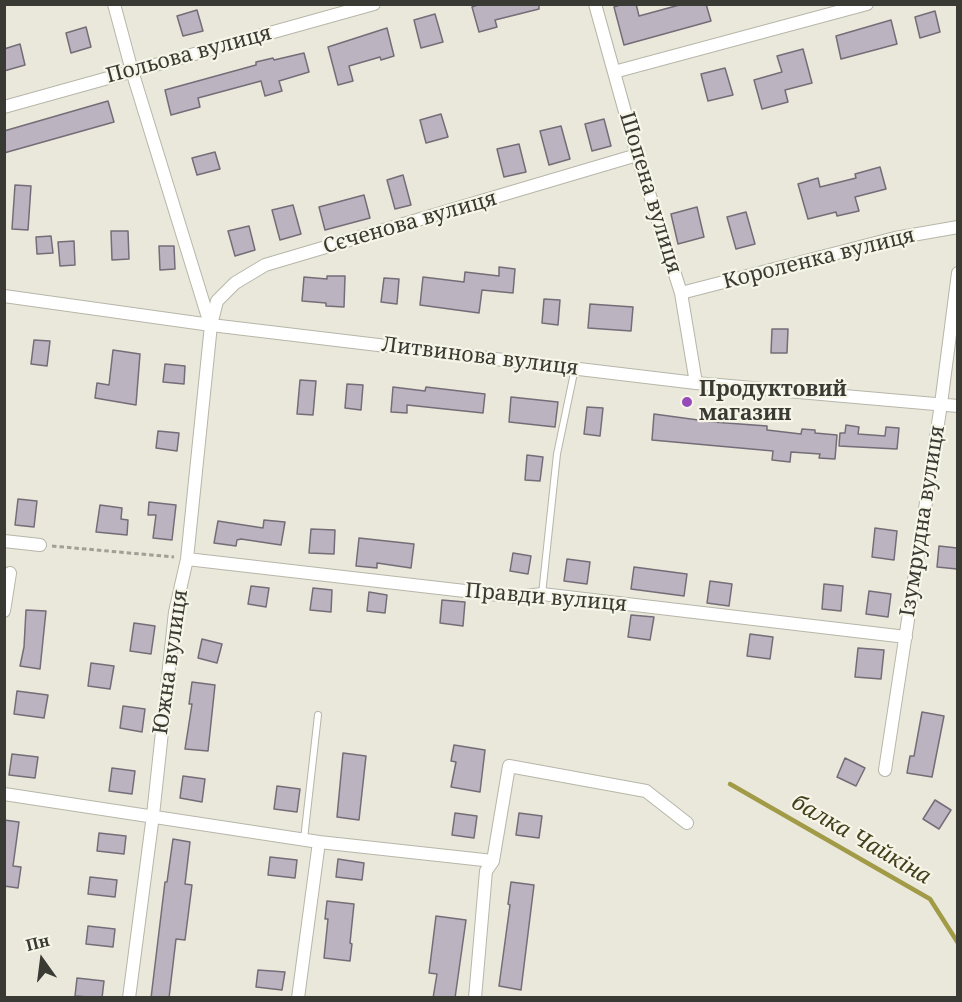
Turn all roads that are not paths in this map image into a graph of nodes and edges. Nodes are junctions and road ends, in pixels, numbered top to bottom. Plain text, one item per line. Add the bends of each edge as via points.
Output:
1 (114, 4) edge
2 (374, 4) edge
3 (595, 4) edge
4 (867, 4) edge
5 (132, 71) junction
6 (614, 72) junction
7 (4, 107) edge
8 (636, 156) junction
9 (957, 227) edge
10 (957, 273) edge
11 (681, 293) junction
12 (4, 296) edge
13 (211, 325) junction
14 (575, 368) junction
15 (696, 383) junction
16 (941, 404) junction
17 (957, 406) edge
18 (4, 541) edge
19 (40, 545) road end
20 (187, 559) junction
21 (10, 573) dead end
22 (542, 594) junction
23 (4, 611) edge
24 (906, 637) junction
25 (318, 715) dead end
26 (885, 770) dead end
27 (4, 794) edge
28 (153, 815) junction
29 (687, 823) dead end
30 (304, 839) junction
31 (319, 842) junction
32 (493, 861) junction
33 (129, 998) edge
34 (298, 998) edge
35 (475, 998) edge

1 - 5 street
2 - 5 street, Польова вулиця
3 - 6 street, Шопена вулиця
4 - 6 street
5 - 7 street, Польова вулиця
5 - 13 street
6 - 8 street, Шопена вулиця
8 - 11 street, Шопена вулиця
8 - 13 street, Сєченова вулиця via 265,265 235,283 217,301
9 - 11 street, Короленка вулиця via 895,238
10 - 16 street, Ізумрудна вулиця
11 - 15 street, Шопена вулиця
12 - 13 street, Литвинова вулиця
13 - 14 street, Литвинова вулиця
13 - 20 street, Южна вулиця
14 - 15 street, Литвинова вулиця
14 - 22 lane via 557,454
15 - 16 street, Литвинова вулиця
16 - 17 street, Литвинова вулиця
16 - 24 street, Ізумрудна вулиця
18 - 19 street
20 - 22 street, Правди вулиця via 517,597
20 - 28 street, Южна вулиця via 175,612
21 - 23 street
22 - 24 street, Правди вулиця
24 - 26 street, Ізумрудна вулиця
25 - 30 lane
27 - 28 street
28 - 30 street
28 - 33 street, Южна вулиця
29 - 32 street via 646,791 509,766
30 - 31 street
31 - 32 street
31 - 34 street
32 - 35 street via 486,871

